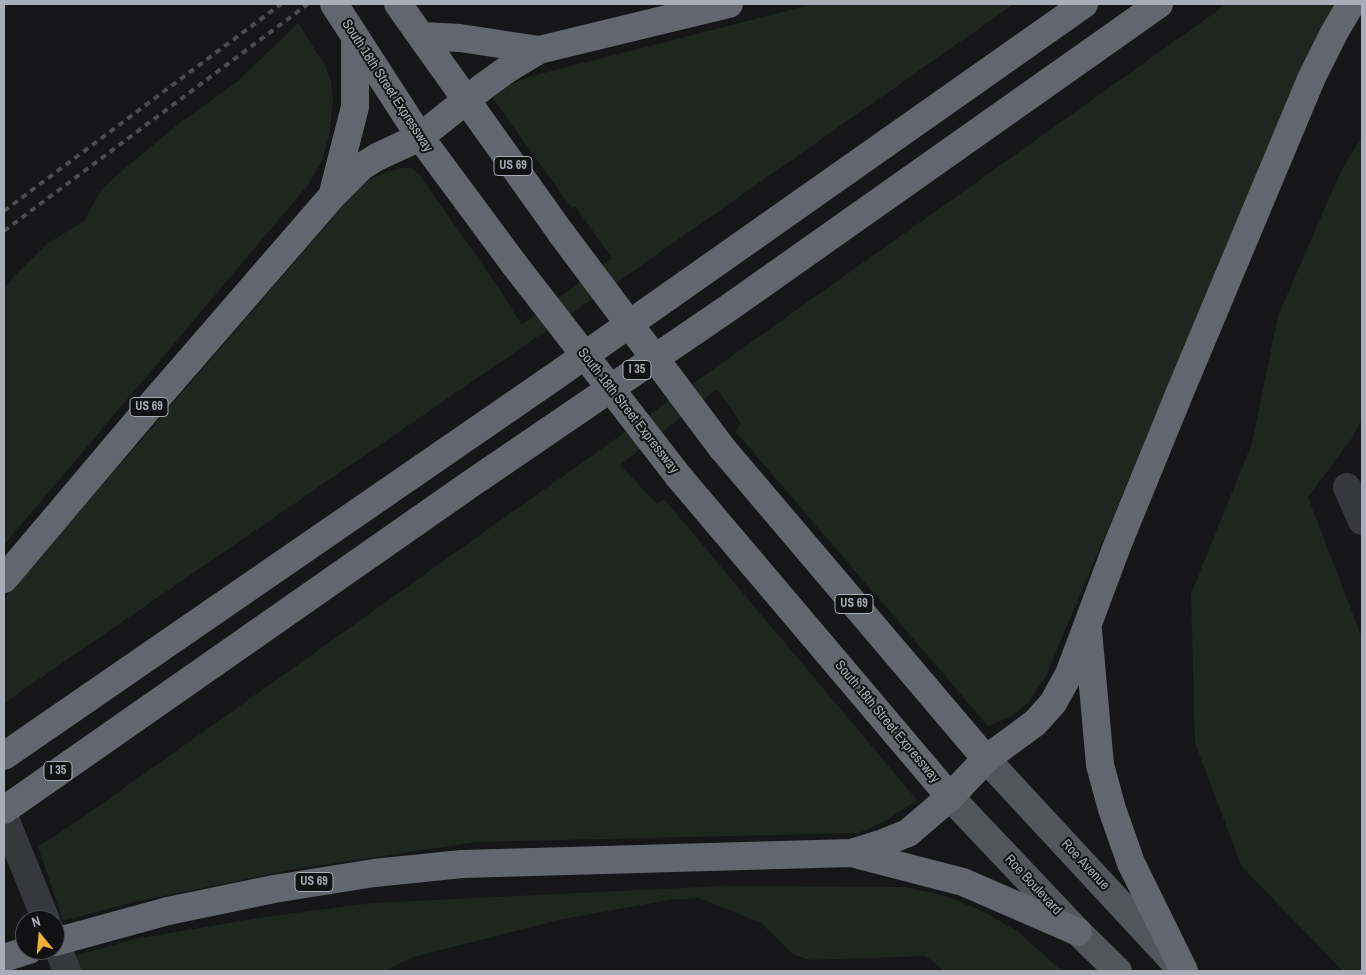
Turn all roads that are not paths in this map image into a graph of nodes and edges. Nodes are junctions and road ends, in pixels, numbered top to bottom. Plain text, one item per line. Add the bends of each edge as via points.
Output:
1 (334, 4) edge
2 (398, 4) edge
3 (729, 4) edge
4 (1084, 4) edge
5 (1159, 4) edge
6 (1351, 4) edge
7 (352, 33) junction
8 (422, 36) junction
9 (539, 50) junction
10 (466, 100) junction
11 (420, 137) junction
12 (333, 195) junction
13 (1347, 487) dead end
14 (1362, 521) edge
15 (12, 570) edge
16 (1088, 624) junction
17 (4, 756) edge
18 (986, 759) junction
19 (950, 797) junction
20 (4, 810) edge
21 (4, 816) edge
22 (852, 853) junction
23 (42, 910) edge
24 (1078, 932) junction
25 (65, 939) edge
26 (1118, 971) edge
27 (1184, 971) edge

1 - 7 highway, South 18th Street Expressway
2 - 8 highway, US 69
3 - 9 highway
4 - 17 highway via 554,377
5 - 20 highway, I 35 via 727,309
6 - 16 highway via 1312,77 1180,392
7 - 11 highway, South 18th Street Expressway
7 - 12 highway, US 69 via 355,107
8 - 9 highway via 460,38
8 - 10 highway, US 69
9 - 10 highway
10 - 11 highway
10 - 18 highway, US 69, bridge via 722,448
11 - 12 highway via 361,167
11 - 19 highway, South 18th Street Expressway, bridge via 679,477
12 - 15 highway, US 69
13 - 14 street
16 - 18 highway via 1069,674 1053,703 1034,724
16 - 27 highway via 1100,765 1112,809 1130,863
18 - 19 highway, US 69
18 - 27 main road, Roe Avenue
19 - 22 highway, US 69 via 908,833
19 - 24 main road, Roe Boulevard
21 - 23 street
22 - 24 highway via 963,882
22 - 25 highway, US 69, bridge via 462,864 374,873 274,889
24 - 26 main road, Roe Boulevard

